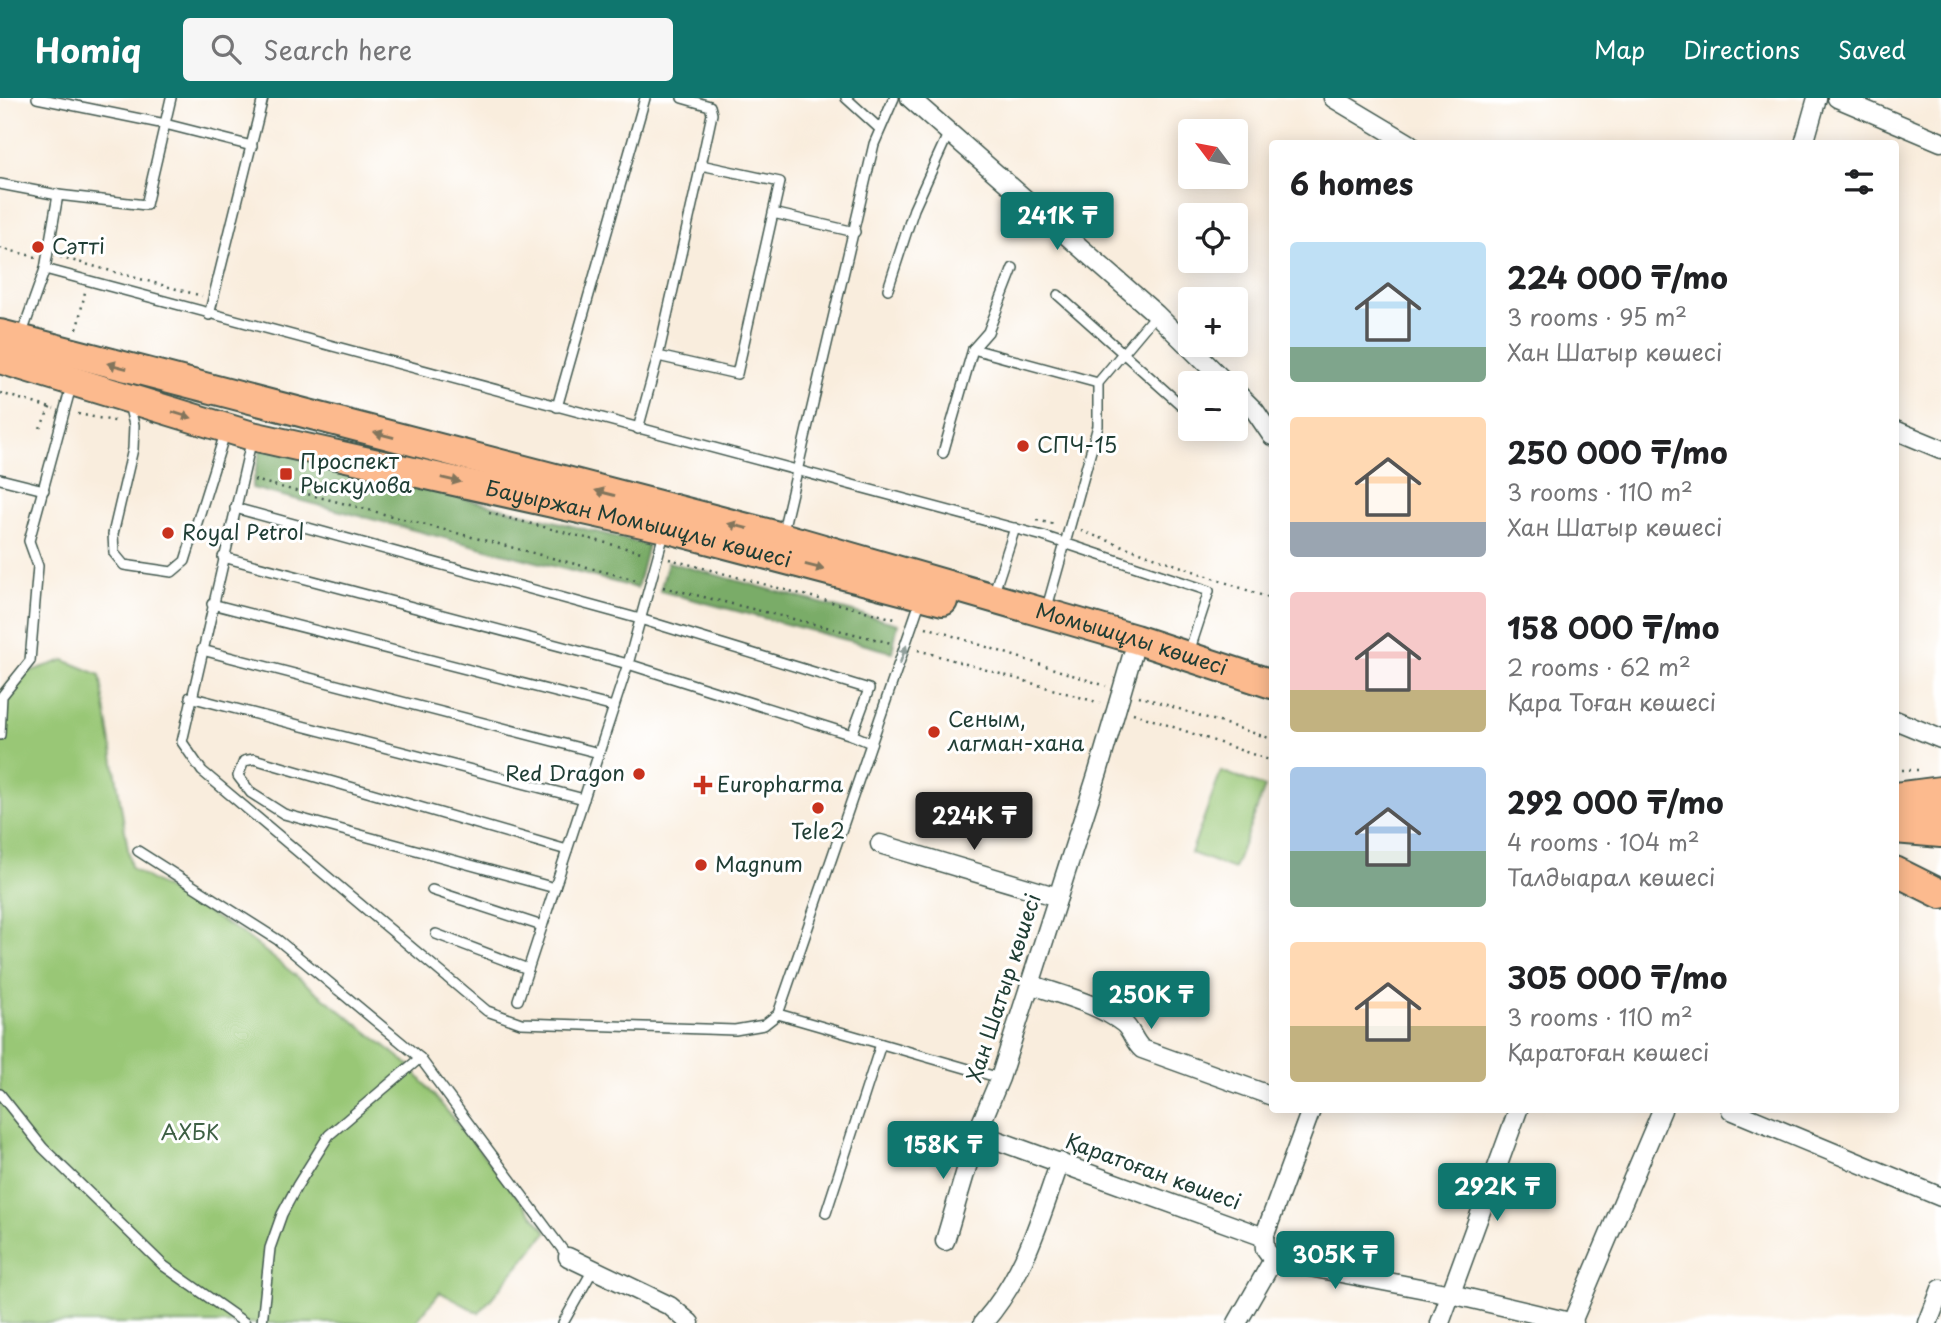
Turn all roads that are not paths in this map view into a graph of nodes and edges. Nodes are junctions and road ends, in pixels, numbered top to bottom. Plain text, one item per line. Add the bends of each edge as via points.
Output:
1 (37, 98) edge
2 (171, 98) edge
3 (262, 98) edge
4 (645, 98) edge
5 (682, 98) edge
6 (846, 98) edge
7 (894, 98) edge
8 (910, 98) edge
9 (1333, 98) edge
10 (1817, 98) edge
11 (1838, 98) edge
12 (165, 124) junction
13 (880, 130) junction
14 (950, 132) junction
15 (1403, 140) edge
16 (1805, 140) edge
17 (1941, 142) edge
18 (251, 146) junction
19 (701, 165) junction
20 (0, 184) edge
21 (58, 195) junction
22 (773, 213) junction
23 (855, 232) junction
24 (1013, 268) dead end
25 (44, 269) junction
26 (888, 289) dead end
27 (1058, 295) dead end
28 (1156, 314) junction
29 (209, 315) junction
30 (7, 345) edge
31 (973, 349) junction
32 (1122, 353) junction
33 (658, 356) junction
34 (1214, 371) edge
35 (1098, 383) junction
36 (64, 391) junction
37 (1178, 402) edge
38 (1248, 405) edge
39 (557, 407) junction
40 (131, 412) junction
41 (1269, 427) edge
42 (638, 429) junction
43 (239, 432) junction
44 (1899, 432) edge
45 (1941, 449) edge
46 (943, 453) dead end
47 (799, 471) junction
48 (0, 479) edge
49 (44, 490) junction
50 (235, 508) junction
51 (668, 519) junction
52 (1015, 528) junction
53 (782, 537) junction
54 (1065, 543) junction
55 (223, 557) junction
56 (925, 586) junction
57 (992, 597) junction
58 (212, 604) junction
59 (1046, 612) junction
60 (640, 619) junction
61 (202, 650) junction
62 (1132, 656) junction
63 (1188, 656) junction
64 (628, 664) junction
65 (1269, 683) edge
66 (869, 689) junction
67 (888, 695) junction
68 (190, 697) junction
69 (1269, 703) edge
70 (614, 707) junction
71 (1899, 722) edge
72 (0, 735) edge
73 (852, 735) junction
74 (1941, 739) edge
75 (871, 743) junction
76 (599, 753) junction
77 (1941, 790) edge
78 (1899, 796) edge
79 (584, 799) junction
80 (1899, 808) edge
81 (1941, 812) edge
82 (1899, 829) edge
83 (1941, 833) edge
84 (880, 844) dead end
85 (567, 850) junction
86 (138, 851) dead end
87 (1899, 873) edge
88 (555, 888) junction
89 (432, 890) dead end
90 (1941, 894) edge
91 (1058, 897) junction
92 (542, 926) junction
93 (436, 934) dead end
94 (528, 969) junction
95 (1030, 984) junction
96 (518, 1000) dead end
97 (778, 1014) junction
98 (881, 1044) junction
99 (420, 1058) junction
100 (1000, 1078) junction
101 (0, 1094) edge
102 (1269, 1095) edge
103 (1310, 1113) edge
104 (1517, 1113) edge
105 (1661, 1113) edge
106 (1738, 1113) edge
107 (977, 1133) junction
108 (1060, 1162) junction
109 (1941, 1197) edge
110 (826, 1213) dead end
111 (1264, 1237) junction
112 (945, 1241) dead end
113 (568, 1257) joint
114 (1273, 1260) junction
115 (594, 1268) junction
116 (1941, 1289) edge
117 (1451, 1294) junction
118 (245, 1323) edge
119 (262, 1323) edge
120 (564, 1323) edge
121 (690, 1323) edge
122 (982, 1323) edge
123 (1237, 1323) edge
124 (1440, 1323) edge
125 (1573, 1323) edge
126 (1928, 1323) edge

1 - 12 lane
2 - 12 lane
3 - 18 lane
4 - 39 lane
5 - 19 lane via 710,106
6 - 13 lane
7 - 13 lane
8 - 14 street
9 - 15 street
10 - 16 street
11 - 17 street
12 - 18 lane
12 - 21 lane via 146,205
13 - 23 lane
14 - 26 lane via 914,209
14 - 28 street
18 - 29 lane
19 - 22 lane via 779,182
19 - 33 lane
20 - 21 lane
21 - 25 lane
22 - 23 lane
22 - 33 lane via 737,374
23 - 47 lane
24 - 31 lane via 988,332
25 - 29 lane
25 - 30 lane
27 - 32 lane
28 - 32 lane
28 - 34 street
29 - 39 lane
30 - 36 main road, Бауыржан Момышұлы көшесі
51 -> 30 main road, Бауыржан Момышұлы көшесі
31 - 35 lane
31 - 46 lane
32 - 35 lane
32 - 37 lane
33 - 42 lane
35 - 54 lane via 1098,426
36 - 40 main road, Бауыржан Момышұлы көшесі
36 - 49 lane via 64,411
38 - 41 street
39 - 42 lane
40 -> 43 main road, Бауыржан Момышұлы көшесі
40 - 43 lane via 133,449 113,534 114,553 124,565 172,572 185,561
42 - 47 lane
43 - 50 lane via 243,477
43 -> 51 main road, Бауыржан Момышұлы көшесі
44 - 45 street
47 - 52 lane
47 - 53 lane
48 - 49 lane
49 - 72 lane via 29,541 38,566 30,661 2,696
50 - 55 lane
50 - 60 lane
53 -> 51 main road, Бауыржан Момышұлы көшесі
51 -> 56 main road, Бауыржан Момышұлы көшесі
51 - 60 lane
52 - 54 lane
52 - 57 lane
53 - 56 main road, Бауыржан Момышұлы көшесі
54 - 59 lane
54 - 63 lane via 1209,591
55 - 58 lane
55 - 64 lane
56 - 57 main road, Бауыржан Момышұлы көшесі
56 - 62 main road, Бауыржан Момышұлы көшесі
67 -> 56 lane
57 - 59 main road, Момышұлы көшесі
58 - 61 lane
58 - 70 lane
59 - 63 main road, Момышұлы көшесі
60 - 64 lane
60 - 66 lane
61 - 68 lane
61 - 76 lane
62 - 69 main road, Бауыржан Момышұлы көшесі
62 - 91 street, Хан Шатыр көшесі
63 - 65 main road, Момышұлы көшесі
64 - 70 lane
64 - 73 lane
66 - 67 lane
66 - 73 lane
67 - 75 lane
68 - 79 lane
68 - 97 lane via 182,742 202,771 487,1011 521,1023 735,1030 764,1025
70 - 76 lane
71 - 74 street
73 - 75 lane
75 - 97 lane
76 - 79 lane
77 - 78 main road
79 - 85 lane
80 - 81 main road
82 - 83 main road
84 - 91 street
85 - 88 lane
85 - 88 lane via 254,759 244,761 239,770 238,776 251,793 284,814
86 - 99 lane via 278,940
87 - 90 main road
88 - 92 lane
89 - 92 lane
91 - 95 street, Хан Шатыр көшесі
92 - 94 lane
93 - 94 lane
94 - 96 lane
95 - 100 street, Хан Шатыр көшесі
95 - 102 street via 1124,1023 1142,1049
97 - 98 lane
98 - 100 lane
98 - 110 lane
99 - 113 lane
99 - 119 lane via 328,1135 297,1186 270,1248
100 - 107 street, Хан Шатыр көшесі
101 - 118 lane via 43,1147 155,1258
103 - 111 street
104 - 117 street
105 - 125 street
106 - 109 street
107 - 108 street, Қаратоған көшесі
107 - 112 street, Хан Шатыр көшесі
108 - 111 street, Қаратоған көшесі
108 - 122 street via 1023,1266
111 - 114 street
113 - 115 street
114 - 117 street
114 - 123 street
115 - 120 lane
115 - 121 street via 670,1306
116 - 126 street
117 - 124 street
117 - 125 street

